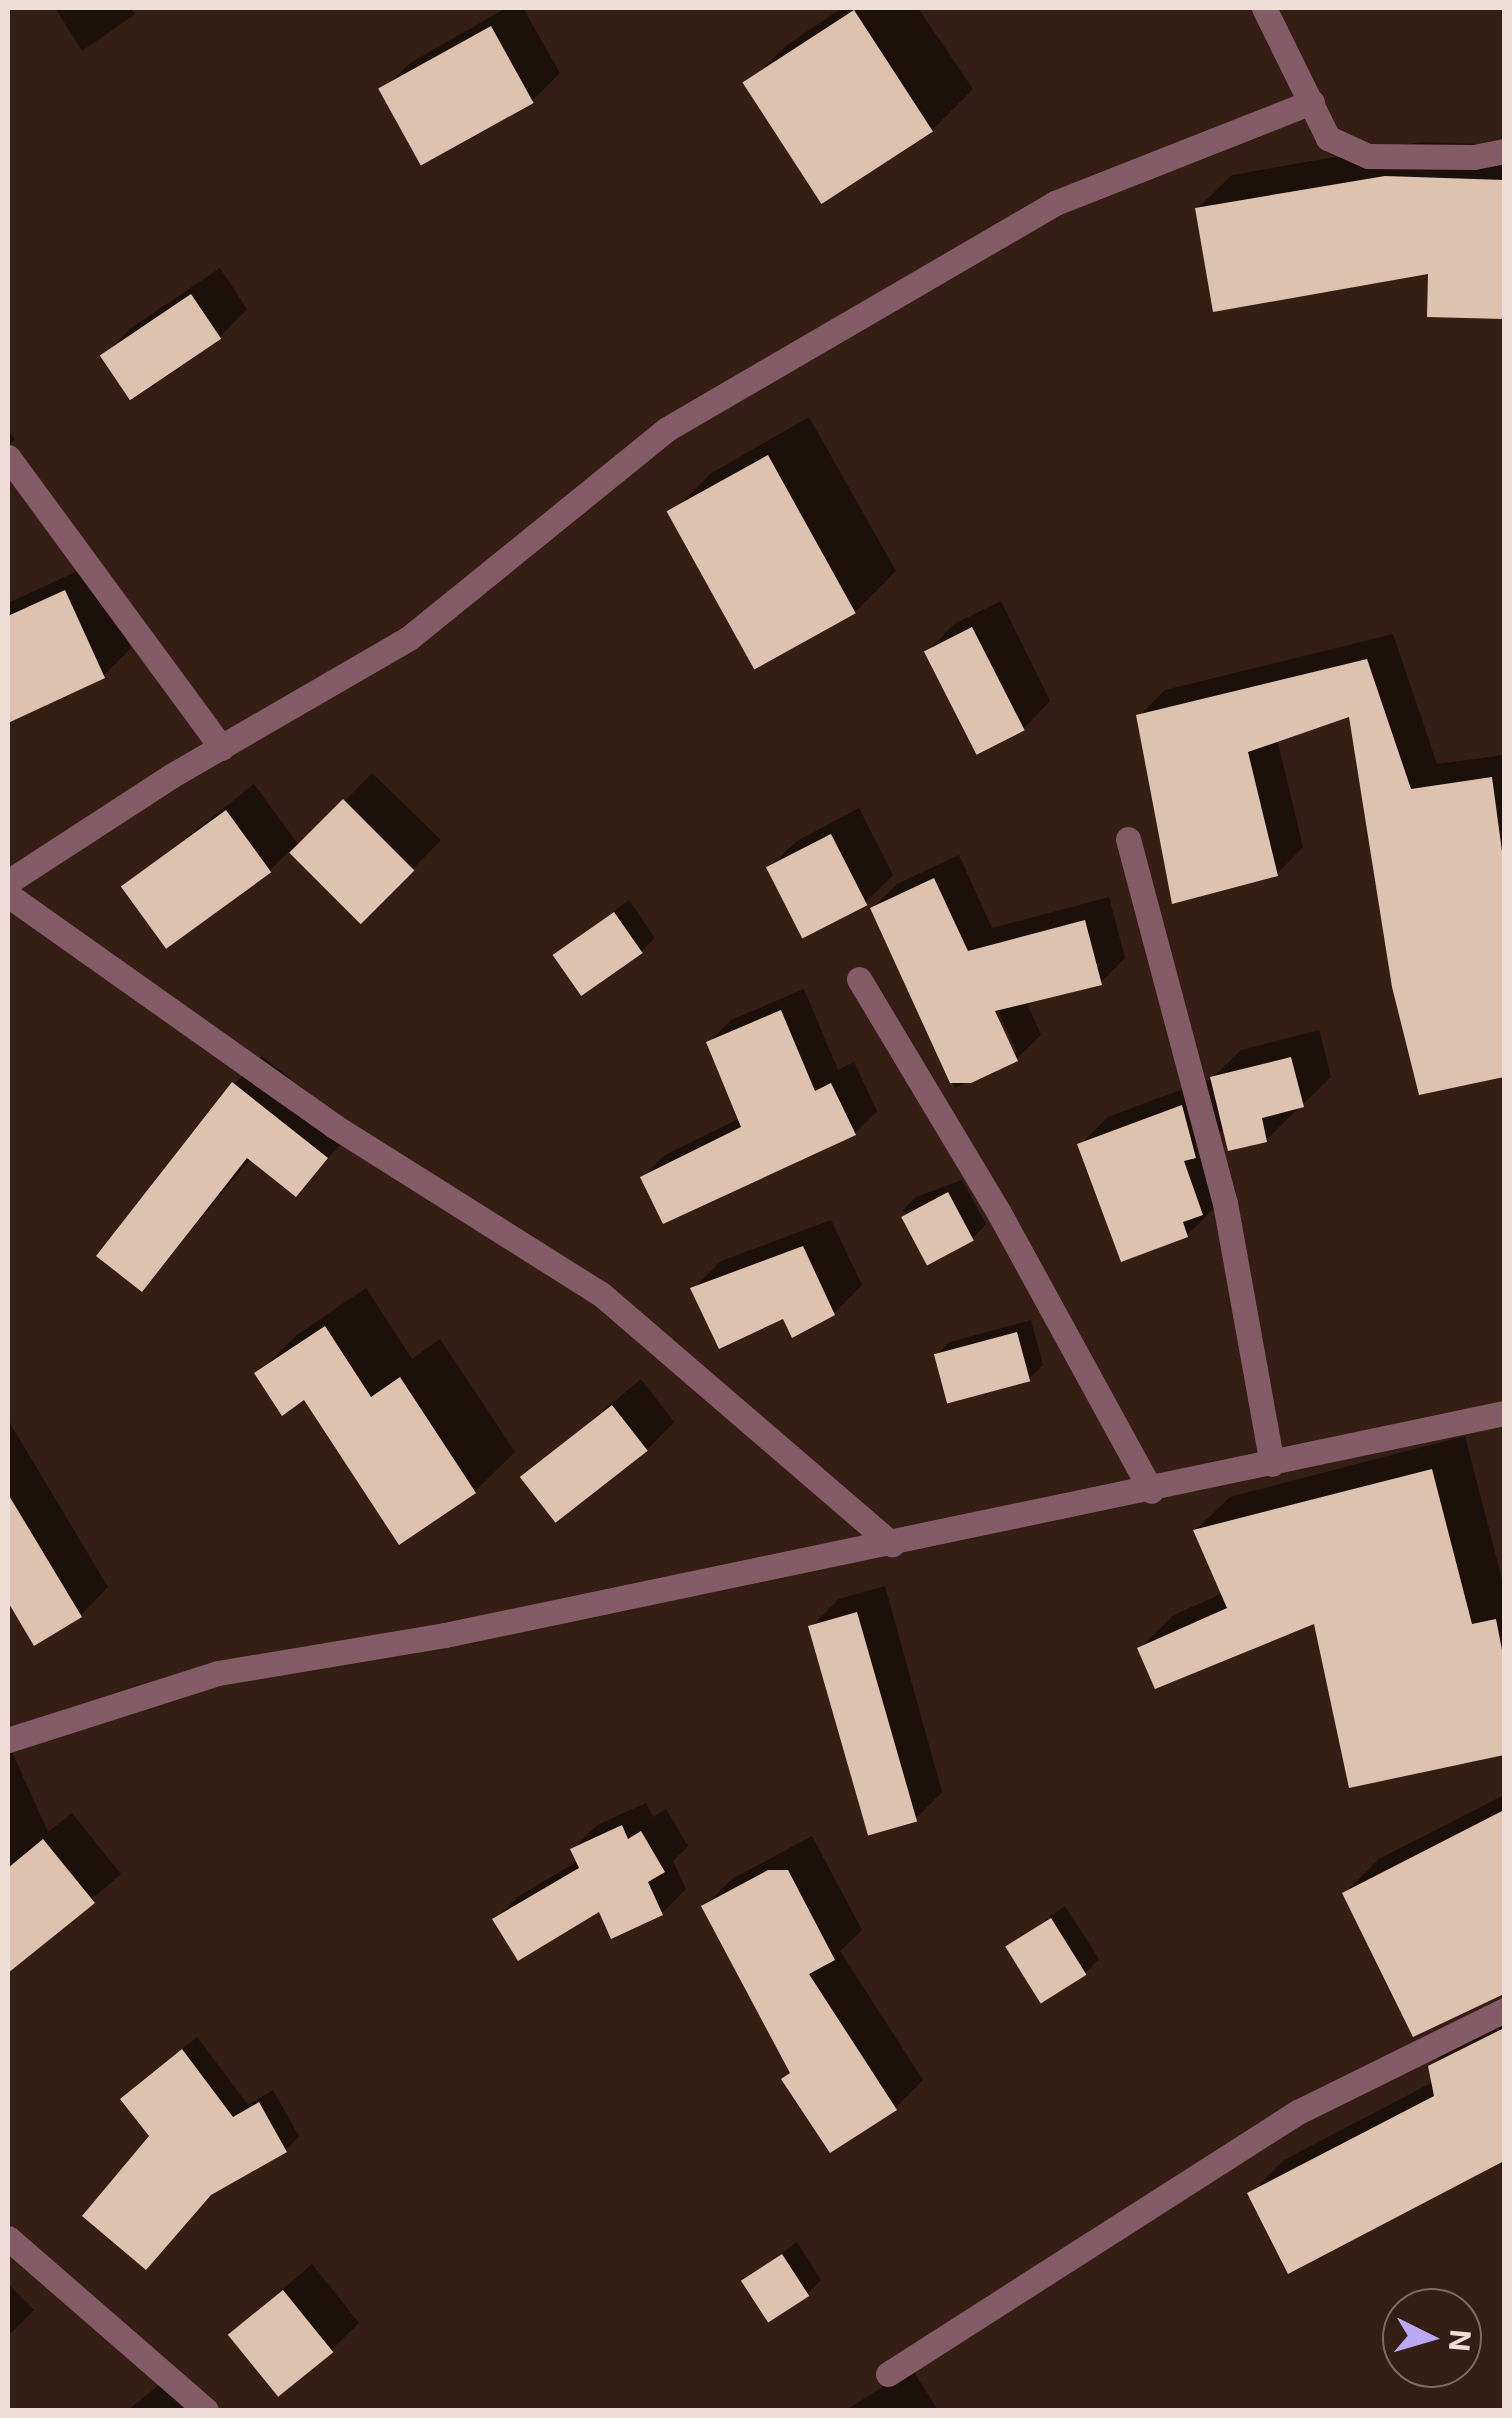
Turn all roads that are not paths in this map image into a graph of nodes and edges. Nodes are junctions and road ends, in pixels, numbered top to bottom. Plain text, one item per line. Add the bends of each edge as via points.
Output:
1 (1264, 8) edge
2 (1312, 102) junction
3 (1504, 151) edge
4 (8, 457) edge
5 (222, 748) junction
6 (1128, 839) dead end
7 (8, 882) edge
8 (8, 895) edge
9 (859, 979) dead end
10 (1504, 1413) edge
11 (1272, 1464) junction
12 (1151, 1490) junction
13 (892, 1544) junction
14 (8, 1740) edge
15 (1504, 2010) edge
16 (8, 2238) edge
17 (888, 2374) dead end
18 (206, 2410) edge

1 - 2 street
2 - 3 street via 1328,138 1368,156 1474,158
2 - 5 street via 1055,203 667,430 409,638
4 - 5 street
5 - 7 street
6 - 11 street via 1225,1203
8 - 13 street via 334,1126 601,1294
9 - 12 street via 1007,1226
10 - 11 street
11 - 12 street
12 - 13 street
13 - 14 street via 218,1674
15 - 17 street via 1298,2112
16 - 18 street

